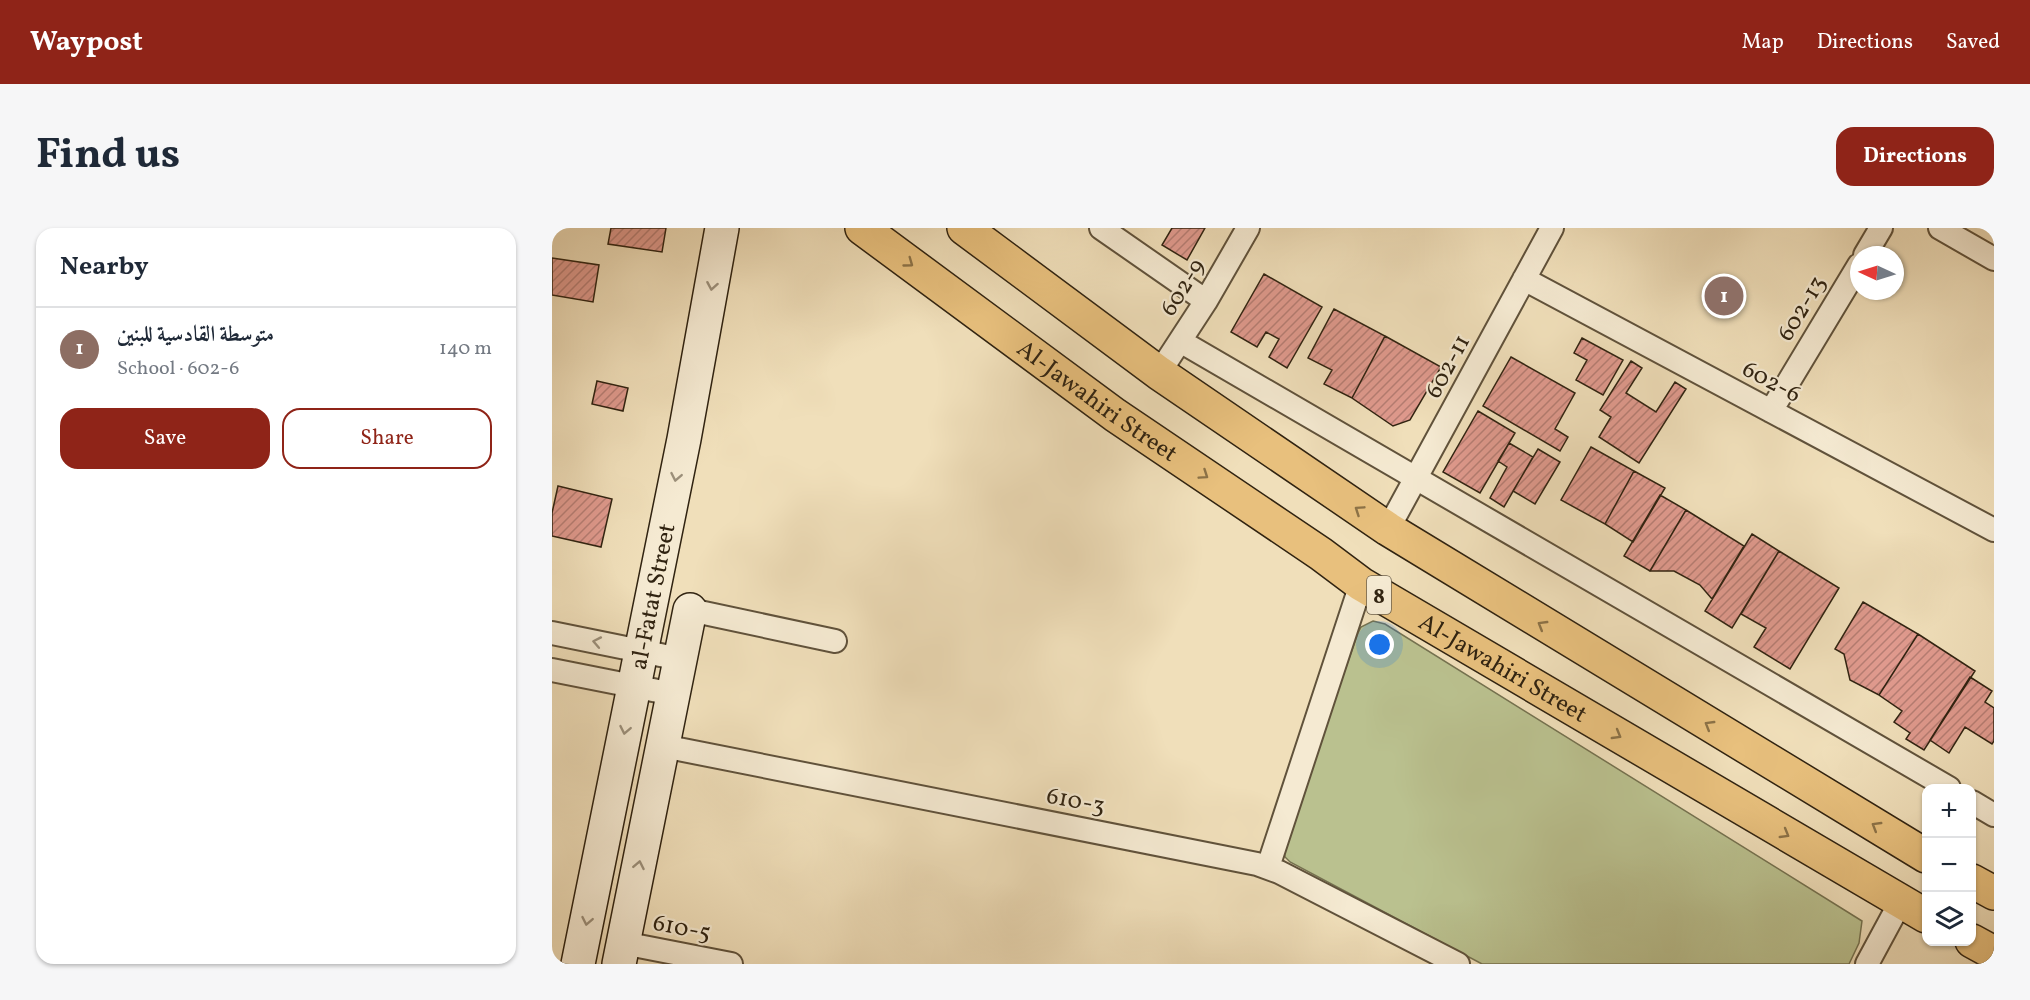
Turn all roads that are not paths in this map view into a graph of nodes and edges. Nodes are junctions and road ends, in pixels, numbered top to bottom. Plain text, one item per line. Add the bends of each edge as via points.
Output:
1 (722, 228) edge
2 (862, 228) edge
3 (964, 228) edge
4 (1101, 228) edge
5 (1248, 228) edge
6 (1552, 228) edge
7 (1881, 228) edge
8 (1940, 228) edge
9 (1870, 246) edge
10 (1994, 259) edge
11 (1524, 279) junction
12 (1850, 280) edge
13 (1206, 301) junction
14 (1180, 341) junction
15 (1159, 373) junction
16 (1771, 411) junction
17 (1418, 478) junction
18 (1388, 530) junction
19 (1994, 530) edge
20 (1361, 585) junction
21 (690, 609) joint
22 (552, 633) edge
23 (835, 641) dead end
24 (641, 651) junction
25 (680, 659) junction
26 (552, 670) edge
27 (634, 686) junction
28 (673, 694) junction
29 (663, 746) junction
30 (1940, 784) edge
31 (1976, 805) edge
32 (1994, 815) edge
33 (1922, 854) edge
34 (1268, 867) junction
35 (1976, 884) edge
36 (1994, 894) edge
37 (1914, 908) edge
38 (1976, 943) edge
39 (1994, 953) edge
40 (621, 954) edge
41 (578, 964) edge
42 (731, 964) edge
43 (1458, 964) edge
44 (1867, 964) edge

1 -> 24 street, al-Fatat Street
2 -> 20 main road, Al-Jawahiri Street / 8 via 1115,415
3 - 15 main road
4 - 13 street
5 - 13 street, 602-9
6 - 11 street, 602-11
7 - 9 street
8 - 10 street
11 - 16 street, 602-6
11 - 17 street, 602-11
12 - 16 street, 602-13
13 - 14 street, 602-9
14 - 15 street, 602-9
14 - 17 street
18 -> 15 main road
16 - 19 street, 602-6
17 - 18 street, 602-11
17 - 30 street
33 -> 18 main road
20 - 34 street
20 -> 37 main road, Al-Jawahiri Street / 8
21 - 23 street
21 - 25 street, al-Fatat Street
24 -> 22 street
24 - 25 street
24 - 27 street, al-Fatat Street
25 - 28 street, al-Fatat Street
26 - 27 street
27 - 28 street
27 -> 41 street, al-Fatat Street
28 - 29 street, al-Fatat Street
29 - 34 street, 610-3
40 -> 29 street, al-Fatat Street
31 - 32 street
34 - 43 street, 610-3
35 - 36 main road
37 - 44 street
38 - 39 main road
40 - 42 street, 610-5

